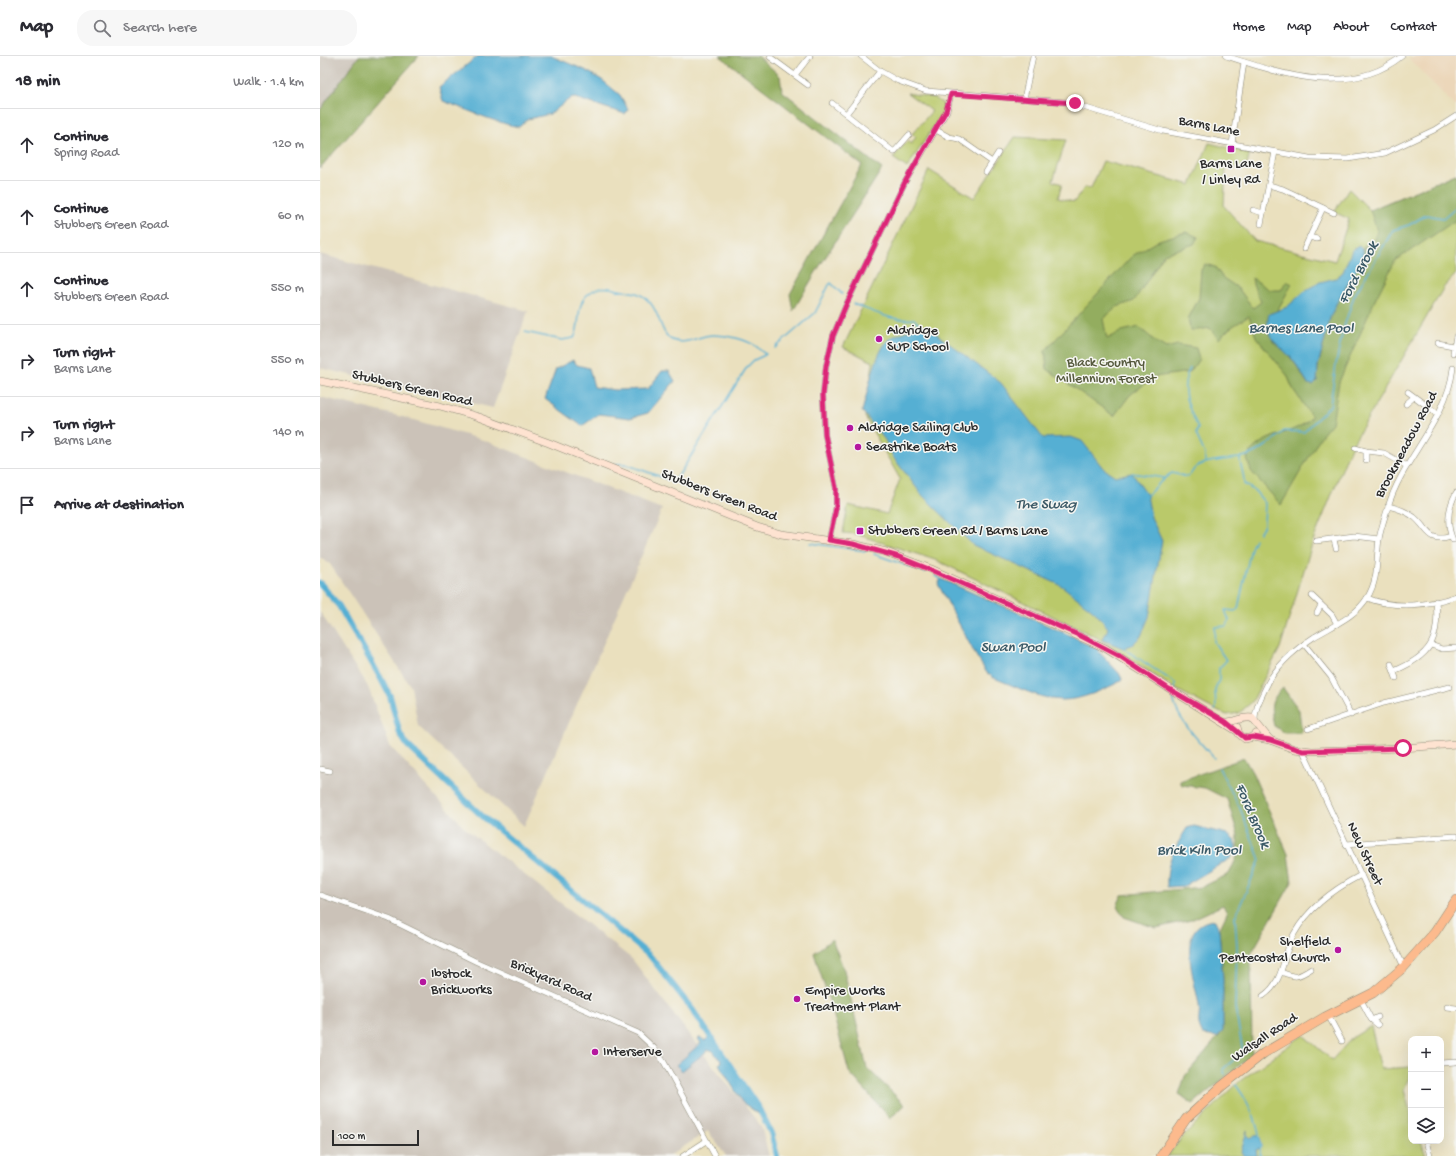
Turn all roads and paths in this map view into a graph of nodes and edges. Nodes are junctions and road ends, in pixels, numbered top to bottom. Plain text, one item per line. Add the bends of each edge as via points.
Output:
1 (770, 56) edge
2 (810, 56) edge
3 (861, 56) edge
4 (1033, 56) edge
5 (1226, 56) edge
6 (1402, 56) edge
7 (1244, 62) junction
8 (880, 71) junction
9 (795, 75) junction
10 (808, 84) dead end
11 (951, 94) junction
12 (1024, 99) junction
13 (832, 103) dead end
14 (846, 114) junction
15 (1456, 116) edge
16 (936, 130) junction
17 (909, 135) dead end
18 (1232, 144) junction
19 (1275, 152) junction
20 (998, 153) dead end
21 (992, 162) junction
22 (986, 172) dead end
23 (1269, 185) junction
24 (1323, 208) junction
25 (1253, 210) dead end
26 (1263, 213) junction
27 (1334, 213) dead end
28 (1261, 224) dead end
29 (1309, 237) junction
30 (1317, 239) dead end
31 (1304, 249) dead end
32 (1456, 336) edge
33 (1438, 344) dead end
34 (1453, 346) junction
35 (1453, 354) dead end
36 (1453, 368) dead end
37 (1454, 379) edge
38 (320, 381) edge
39 (1408, 392) dead end
40 (1414, 397) junction
41 (1406, 404) dead end
42 (1438, 414) junction
43 (1355, 448) dead end
44 (1366, 451) junction
45 (1366, 460) dead end
46 (1407, 466) junction
47 (1456, 493) edge
48 (1388, 506) junction
49 (1380, 539) junction
50 (829, 540) junction
51 (1334, 540) junction
52 (1316, 541) dead end
53 (1336, 548) dead end
54 (1312, 596) dead end
55 (1456, 596) edge
56 (1367, 598) junction
57 (1436, 601) junction
58 (1321, 605) junction
59 (1317, 613) dead end
60 (1337, 624) junction
61 (1304, 644) junction
62 (1431, 645) junction
63 (1456, 648) edge
64 (1391, 664) dead end
65 (1394, 671) junction
66 (1396, 678) dead end
67 (1446, 685) dead end
68 (1255, 710) junction
69 (1351, 715) junction
70 (1243, 718) junction
71 (1312, 721) dead end
72 (1226, 722) junction
73 (1256, 723) junction
74 (1238, 731) junction
75 (1253, 737) junction
76 (1270, 740) junction
77 (1456, 744) edge
78 (1303, 751) junction
79 (320, 769) edge
80 (330, 771) dead end
81 (1456, 836) edge
82 (1346, 844) junction
83 (1361, 875) junction
84 (320, 895) edge
85 (1456, 900) edge
86 (1404, 966) junction
87 (1311, 969) dead end
88 (1281, 972) junction
89 (1263, 996) dead end
90 (1361, 1000) junction
91 (1447, 1007) dead end
92 (1456, 1008) edge
93 (1328, 1015) junction
94 (1378, 1017) dead end
95 (1372, 1020) junction
96 (1378, 1025) dead end
97 (1342, 1041) dead end
98 (1456, 1062) edge
99 (1444, 1063) edge
100 (706, 1141) junction
101 (1427, 1144) edge
102 (683, 1156) edge
103 (715, 1156) edge
104 (1160, 1156) edge
105 (1430, 1156) edge

1 - 9 street
2 - 9 street
3 - 8 street, Barns Lane
4 - 12 street
5 - 7 street
6 - 7 street via 1370,73 1328,80 1309,79
7 - 18 street
8 - 11 street, Barns Lane via 908,86
8 - 14 street
9 - 10 street
11 - 12 street, Barns Lane
11 - 16 street
12 - 18 street, Barns Lane via 1075,103 1163,131
13 - 14 street
14 - 17 street via 894,152
15 - 19 street, Barns Lane via 1401,146 1373,156 1348,160 1322,159
16 - 21 street via 959,139
16 - 50 street via 905,182 846,305 829,351 824,380 824,422 826,446 836,483 837,499
18 - 19 street, Barns Lane
19 - 23 street
20 - 21 street
21 - 22 street
23 - 24 street
23 - 26 street
24 - 27 street
24 - 29 street
25 - 26 street
26 - 28 street
29 - 30 street
29 - 31 street
32 - 34 street
33 - 34 street
34 - 35 street
36 - 37 street, Brookmeadow Road
37 - 42 street, Brookmeadow Road
38 - 50 street, Stubbers Green Road via 480,417 757,527 781,534
39 - 40 street
40 - 41 street
40 - 42 street
42 - 46 street, Brookmeadow Road
43 - 44 street
44 - 45 street
44 - 46 street via 1384,454
46 - 48 street, Brookmeadow Road
47 - 48 street via 1448,518 1452,538 1427,534 1420,522 1409,513
48 - 49 street, Brookmeadow Road
49 - 51 street via 1354,536
49 - 56 street, Brookmeadow Road via 1376,578
50 - 72 street, Stubbers Green Road via 899,557 992,596 1105,648
51 - 52 street
51 - 53 street
54 - 58 street
55 - 57 street
56 - 57 street via 1390,605
56 - 60 street, Brookmeadow Road via 1349,617
57 - 62 street via 1438,619
58 - 59 street
58 - 60 street
60 - 61 street, Brookmeadow Road
61 - 68 street, Brookmeadow Road via 1276,669
61 - 69 street via 1335,682
62 - 63 street via 1442,649
62 - 65 street via 1415,661
64 - 65 street
65 - 66 street
67 - 69 street
68 - 70 street, Brookmeadow Road
68 - 73 street, Brookmeadow Road
69 - 71 street via 1311,728
70 - 72 street
70 - 73 street
70 - 74 street via 1237,726
72 - 74 street, Stubbers Green Road
73 - 75 street via 1258,732
73 - 76 street
74 - 75 street via 1245,738
75 - 76 street
76 - 78 street
77 - 78 street
78 - 82 street, New Street
79 - 80 street
81 - 82 street
82 - 83 street, New Street
83 - 86 street, New Street
83 - 88 street via 1325,897 1307,916 1294,933
84 - 100 street, Brickyard Road via 389,919 478,962 638,1033 664,1062
85 - 86 highway, Walsall Road via 1436,932
86 - 90 highway, Walsall Road
87 - 88 street via 1300,977
88 - 89 street via 1277,984
90 - 93 highway, Walsall Road
90 - 95 street
91 - 92 street
93 - 97 street
93 - 104 highway, Walsall Road via 1264,1053 1222,1086 1186,1119
94 - 95 street
95 - 96 street
98 - 99 street
100 - 102 street
100 - 103 street, Brickyard Road
101 - 105 street

